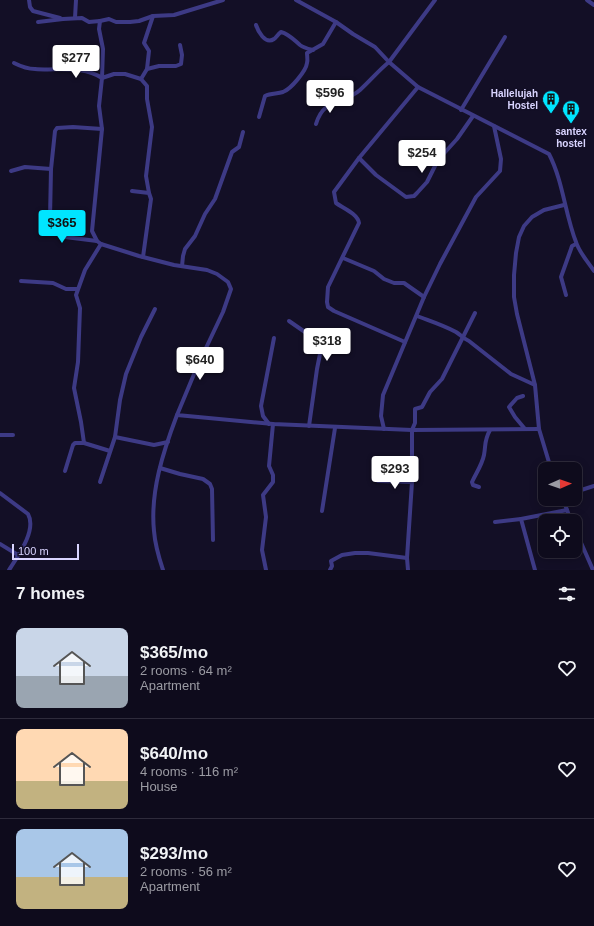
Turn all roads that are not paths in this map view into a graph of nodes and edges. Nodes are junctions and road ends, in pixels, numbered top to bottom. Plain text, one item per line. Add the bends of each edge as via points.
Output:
1 (29, 0) edge
2 (76, 0) edge
3 (223, 0) edge
4 (296, 0) edge
5 (435, 0) edge
6 (587, 0) edge
7 (594, 5) edge
8 (153, 16) junction
9 (63, 18) junction
10 (75, 18) junction
11 (100, 21) junction
12 (38, 22) dead end
13 (336, 22) junction
14 (256, 24) dead end
15 (505, 37) dead end
16 (180, 45) dead end
17 (313, 50) junction
18 (390, 62) junction
19 (14, 63) dead end
20 (147, 69) junction
21 (102, 78) junction
22 (142, 79) junction
23 (418, 87) junction
24 (461, 110) junction
25 (473, 116) junction
26 (259, 117) dead end
27 (316, 124) dead end
28 (494, 126) junction
29 (102, 129) junction
30 (243, 132) dead end
31 (359, 158) junction
32 (51, 169) junction
33 (11, 171) dead end
34 (132, 191) dead end
35 (150, 193) junction
36 (564, 205) junction
37 (97, 241) junction
38 (101, 244) junction
39 (576, 244) junction
40 (143, 257) junction
41 (343, 258) junction
42 (182, 266) junction
43 (594, 270) edge
44 (21, 281) dead end
45 (77, 289) junction
46 (566, 295) dead end
47 (424, 297) junction
48 (155, 309) dead end
49 (475, 313) dead end
50 (417, 316) junction
51 (289, 321) dead end
52 (274, 338) dead end
53 (462, 338) junction
54 (405, 342) junction
55 (535, 385) junction
56 (523, 396) dead end
57 (177, 415) junction
58 (271, 424) junction
59 (309, 426) junction
60 (335, 428) junction
61 (384, 429) junction
62 (525, 429) junction
63 (539, 429) junction
64 (412, 430) junction
65 (490, 430) junction
66 (0, 435) edge
67 (13, 435) dead end
68 (116, 437) junction
69 (168, 442) junction
70 (84, 443) junction
71 (110, 451) junction
72 (549, 462) edge
73 (160, 468) junction
74 (65, 471) dead end
75 (100, 482) dead end
76 (378, 482) dead end
77 (412, 482) junction
78 (594, 486) edge
79 (479, 487) dead end
80 (582, 490) edge
81 (0, 493) edge
82 (566, 506) edge
83 (567, 510) junction
84 (322, 511) dead end
85 (568, 514) edge
86 (521, 519) junction
87 (495, 522) dead end
88 (213, 540) dead end
89 (0, 544) edge
90 (582, 545) edge
91 (18, 555) junction
92 (407, 558) junction
93 (9, 570) edge
94 (163, 570) edge
95 (266, 570) edge
96 (330, 570) edge
97 (408, 570) edge
98 (535, 570) edge
99 (593, 570) edge

1 - 9 street via 33,11
2 - 10 street
3 - 8 street via 174,15
4 - 13 street
5 - 18 street
6 - 7 street
8 - 11 street via 130,22 116,22 109,18
8 - 20 street via 144,43 149,51
9 - 10 street
9 - 12 street
10 - 11 street via 90,22
11 - 21 street via 103,49
13 - 17 street via 323,44
13 - 18 street via 375,47
14 - 17 street via 263,38 269,41 283,32 302,46
15 - 24 street
16 - 20 street via 181,64
17 - 26 street via 307,53 307,63 291,86 284,91 265,96
18 - 23 street
18 - 27 street via 360,90 324,109 319,114
19 - 21 street via 34,69 73,70 96,74
20 - 22 street
21 - 22 street via 125,74
21 - 29 street via 99,106
22 - 35 street via 147,86 152,126 146,176
23 - 24 street
23 - 31 street
24 - 25 street
25 - 28 street
25 - 31 street via 438,160 427,182 414,196 406,197 376,175
28 - 36 street via 549,154
28 - 47 street via 501,159 500,171 476,197
29 - 32 street via 57,128 54,132
29 - 37 street via 92,231
30 - 42 street via 239,147 232,152 214,199 185,250
31 - 41 street via 334,192 336,202 359,223
32 - 33 street via 25,167
32 - 37 street via 52,227 65,237
34 - 35 street
35 - 40 street via 151,208
36 - 39 street
36 - 55 street via 544,210 532,217 519,237 516,253 514,297
37 - 38 street
38 - 40 street
38 - 45 street via 84,270
39 - 43 street
39 - 46 street via 572,246 562,272
40 - 42 street
41 - 47 street via 374,271 384,279 404,283
41 - 54 street via 328,287 328,307
42 - 57 street via 217,274 228,282 231,289
44 - 45 street via 53,283 66,289
45 - 70 street via 80,308 78,362 74,388
47 - 50 street
48 - 68 street via 126,374
49 - 53 street
50 - 53 street via 459,333
50 - 54 street
51 - 59 street via 315,339 321,349
52 - 58 street via 261,406 263,416
53 - 55 street via 511,374
53 - 64 street via 442,380 430,392 422,407 415,409
54 - 61 street via 383,395 381,416
55 - 63 street
56 - 62 street via 517,398 509,407
57 - 58 street
57 - 69 street
58 - 59 street
58 - 95 street via 268,466 273,482 263,495 266,517 262,550
59 - 60 street
60 - 61 street
60 - 84 street
61 - 64 street
62 - 63 street
62 - 65 street
63 - 72 street
64 - 65 street
64 - 77 street
65 - 79 street via 485,438 481,464 472,482
66 - 67 street
68 - 69 street via 154,445
68 - 71 street
69 - 73 street
70 - 71 street
70 - 74 street via 73,444
71 - 75 street
73 - 88 street via 203,479 210,484
73 - 94 street via 153,520
76 - 77 street
77 - 92 street
78 - 80 street
81 - 91 street via 31,519 28,536
82 - 83 street
83 - 85 street
83 - 86 street
86 - 87 street
86 - 98 street
89 - 91 street
90 - 99 street
91 - 93 street
92 - 96 street via 368,553 342,555 331,561
92 - 97 street

